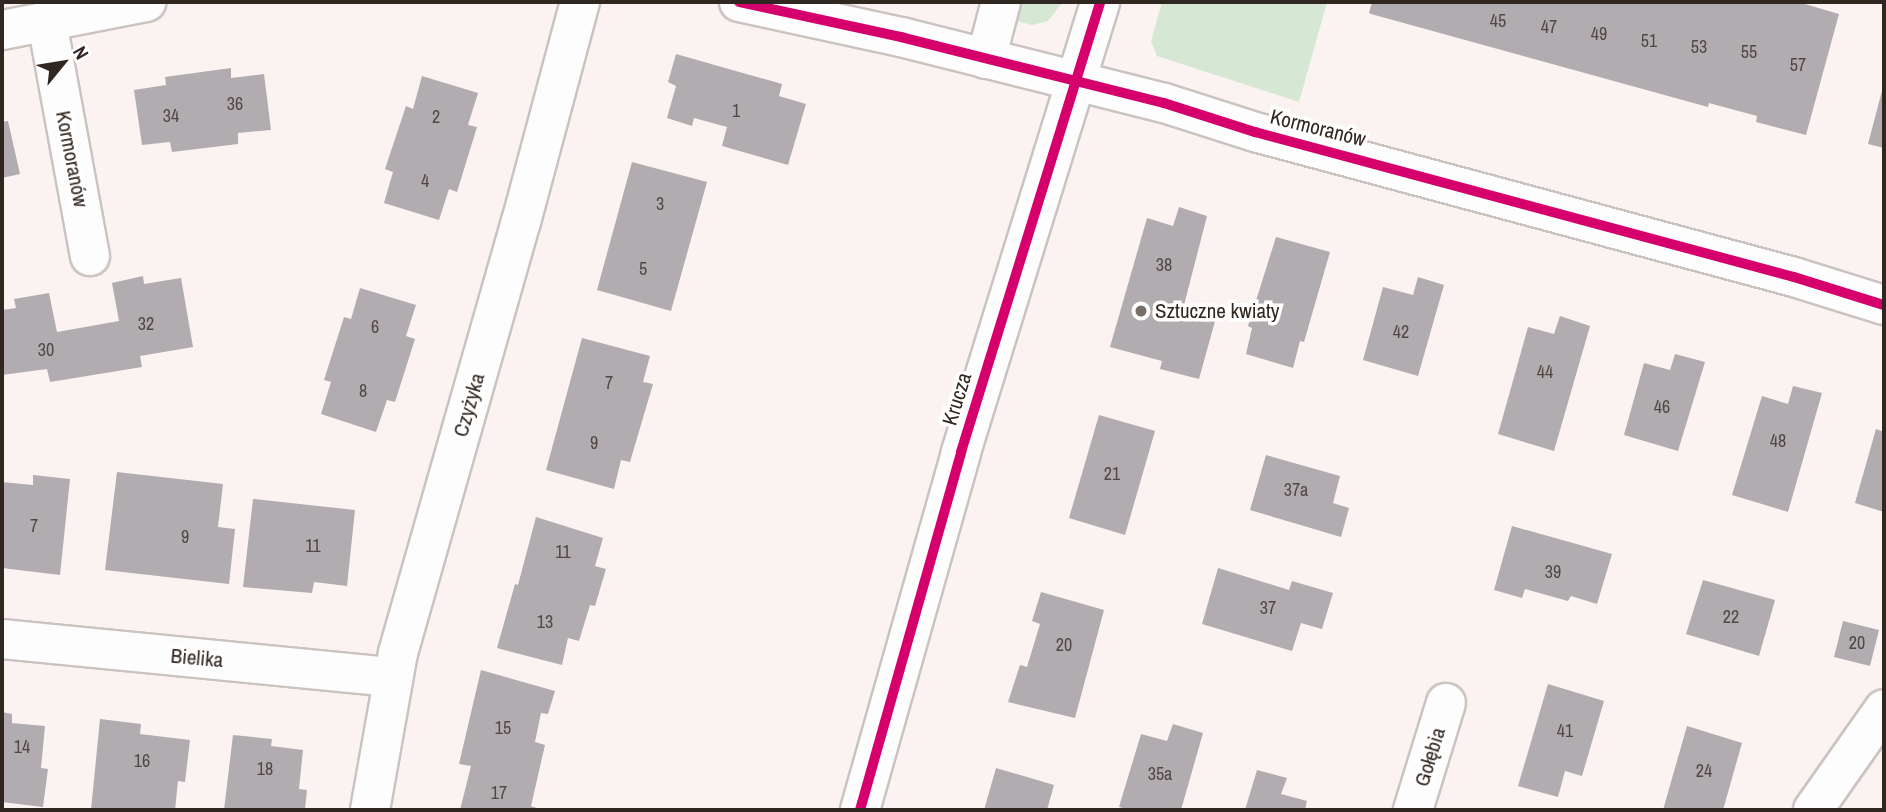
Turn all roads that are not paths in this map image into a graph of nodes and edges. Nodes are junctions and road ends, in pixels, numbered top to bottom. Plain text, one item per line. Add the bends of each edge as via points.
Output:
1 (146, 2) edge
2 (580, 2) edge
3 (739, 2) edge
4 (1001, 2) edge
5 (1100, 2) edge
6 (47, 22) junction
7 (2, 30) edge
8 (986, 58) junction
9 (1075, 80) junction
10 (90, 256) dead end
11 (1884, 304) edge
12 (2, 639) edge
13 (393, 677) junction
14 (1446, 703) dead end
15 (1884, 709) edge
16 (370, 810) edge
17 (860, 810) edge
18 (1413, 810) edge
19 (1813, 810) edge

1 - 6 street
2 - 13 street, Czyżyka
3 - 8 street, Kormoranów
4 - 8 street
5 - 9 street, Krucza
6 - 7 street
6 - 10 street, Kormoranów
8 - 9 street, Kormoranów
9 - 11 street, Kormoranów
9 - 17 street, Krucza via 961,452
12 - 13 street, Bielika
13 - 16 street, Czyżyka
14 - 18 street, Gołębia
15 - 19 street

